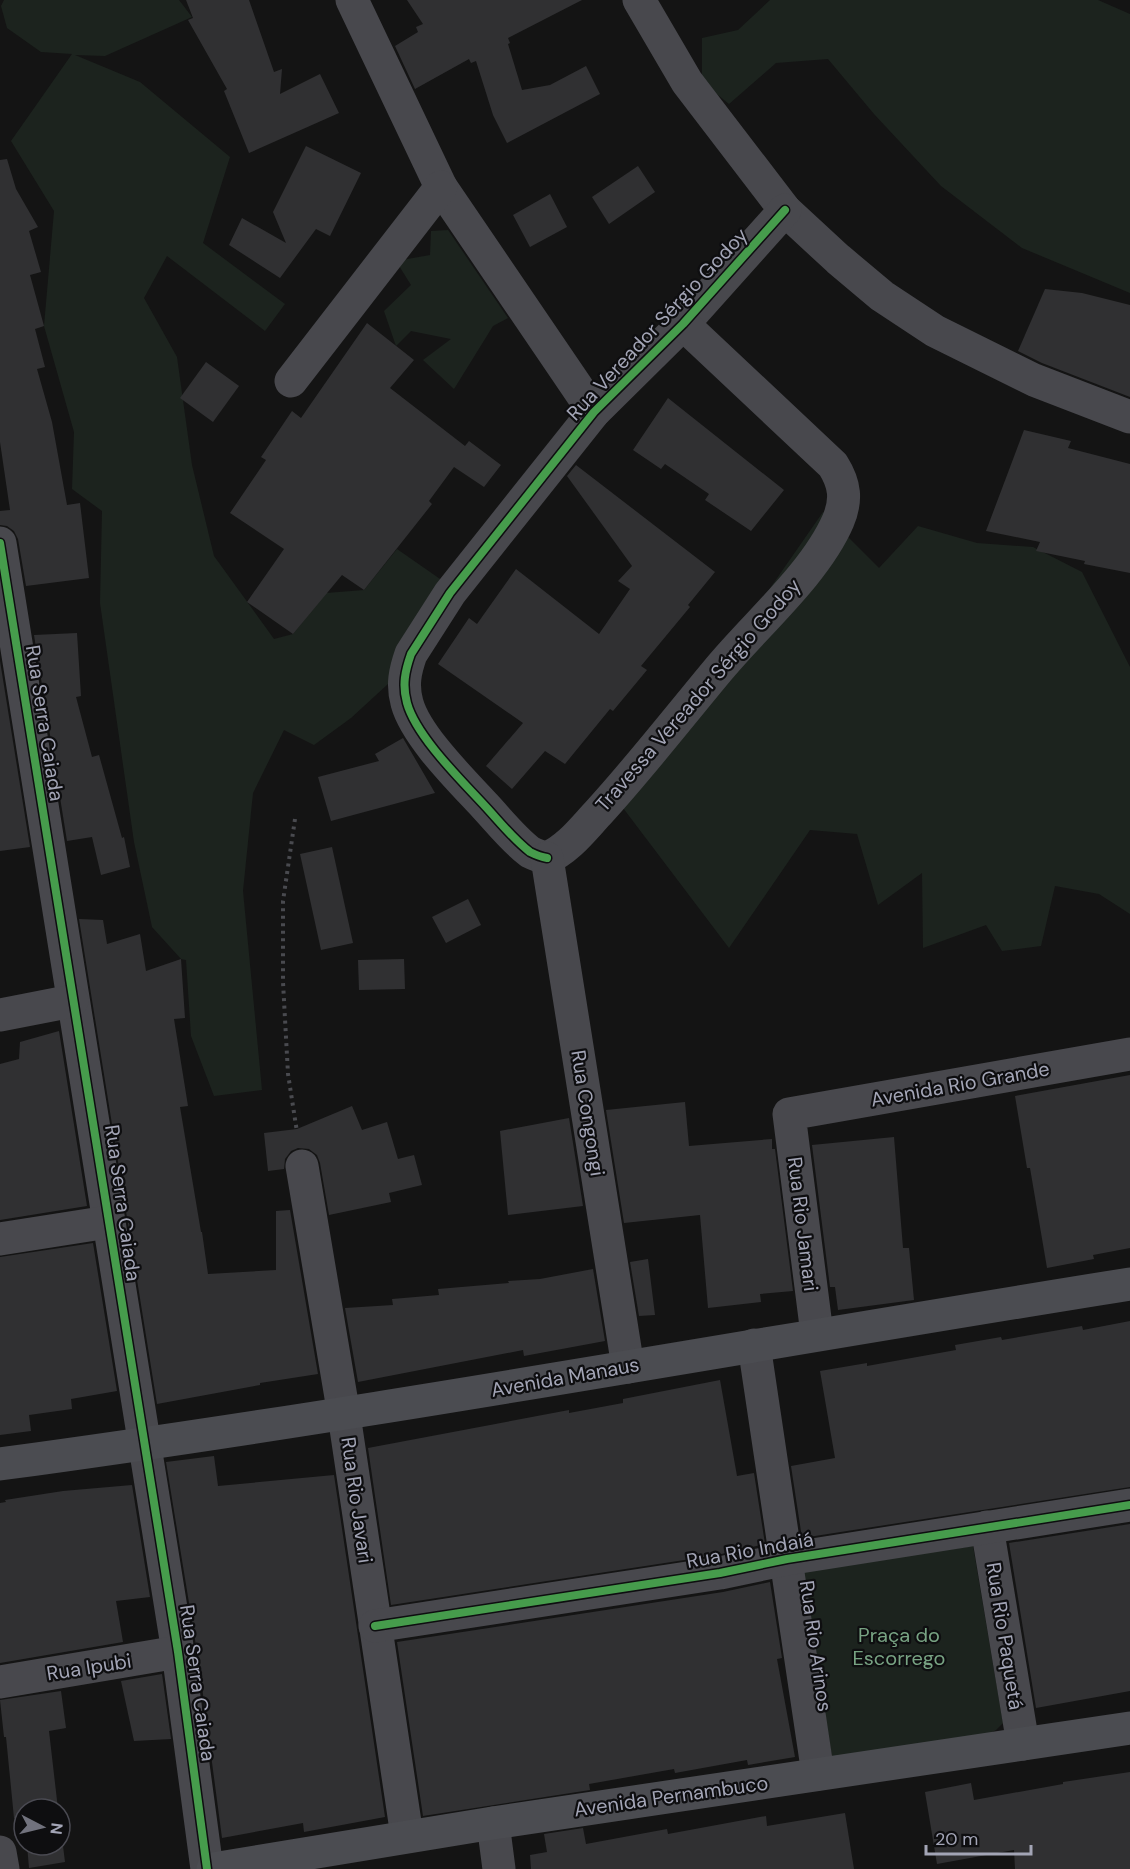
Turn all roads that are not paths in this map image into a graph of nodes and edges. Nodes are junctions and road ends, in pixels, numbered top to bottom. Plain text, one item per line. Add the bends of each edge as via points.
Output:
1 (352, 0) edge
2 (639, 0) edge
3 (441, 187) junction
4 (785, 210) junction
5 (682, 324) junction
6 (291, 381) dead end
7 (594, 412) junction
8 (1130, 417) edge
9 (837, 521) joint
10 (0, 543) edge
11 (547, 858) junction
12 (72, 1001) junction
13 (0, 1015) edge
14 (1130, 1054) edge
15 (789, 1114) joint
16 (302, 1166) road end
17 (108, 1222) junction
18 (0, 1239) edge
19 (1130, 1284) edge
20 (817, 1334) junction
21 (754, 1345) junction
22 (628, 1367) junction
23 (344, 1415) junction
24 (143, 1445) junction
25 (0, 1464) edge
26 (1130, 1505) edge
27 (987, 1527) junction
28 (787, 1559) junction
29 (375, 1626) junction
30 (178, 1652) junction
31 (0, 1682) edge
32 (1130, 1728) edge
33 (1023, 1744) junction
34 (818, 1774) junction
35 (493, 1823) junction
36 (407, 1836) junction
37 (351, 1845) junction
38 (0, 1852) edge
39 (3, 1869) edge
40 (207, 1869) edge
41 (213, 1869) edge
42 (315, 1869) edge
43 (498, 1869) edge

1 - 3 street
2 - 4 street via 687,82
3 - 6 street
3 - 7 street
4 - 5 street, Rua Vereador Sérgio Godoy
4 - 8 street via 882,296 935,331 1034,380
5 - 7 street, Rua Vereador Sérgio Godoy
5 - 9 street, Rua Vereador Sérgio Godoy via 833,465 844,487
7 - 11 street, Rua Vereador Sérgio Godoy via 450,593 411,654 404,676 407,705 435,749 509,833 531,852
9 - 11 street, Travessa Vereador Sérgio Godoy via 796,583 720,667 619,790 578,834
10 - 12 street, Rua Serra Caiada
11 - 22 street, Rua Congongi
12 - 13 street
12 - 17 street, Rua Serra Caiada
14 - 15 street, Avenida Rio Grande
15 - 20 street, Rua Rio Jamari
16 - 23 street, Rua Rio Javari
17 - 18 street
17 - 24 street, Rua Serra Caiada
19 - 20 main road, Avenida Manaus
20 - 21 main road, Avenida Manaus
21 - 22 main road, Avenida Manaus
21 - 28 street, Rua Rio Arinos
22 - 23 main road, Avenida Manaus
23 - 24 main road, Avenida Manaus
23 - 29 street, Rua Rio Javari
24 - 25 main road, Avenida Manaus
24 - 30 street, Rua Serra Caiada
26 - 27 street, Rua Rio Indaiá
27 - 28 street, Rua Rio Indaiá
27 - 33 street, Rua Rio Paquetá
28 - 29 street, Rua Rio Indaiá via 720,1573
28 - 34 street, Rua Rio Arinos
29 - 36 street, Rua Rio Javari
30 - 31 street, Rua Ipubi
30 - 40 street, Rua Serra Caiada
32 - 33 main road, Avenida Pernambuco
33 - 34 main road, Avenida Pernambuco
34 - 35 main road, Avenida Pernambuco
35 - 36 main road, Avenida Pernambuco
35 - 43 street
36 - 37 main road, Avenida Pernambuco
37 - 41 main road, Avenida Pernambuco
37 - 42 main road
38 - 39 street

